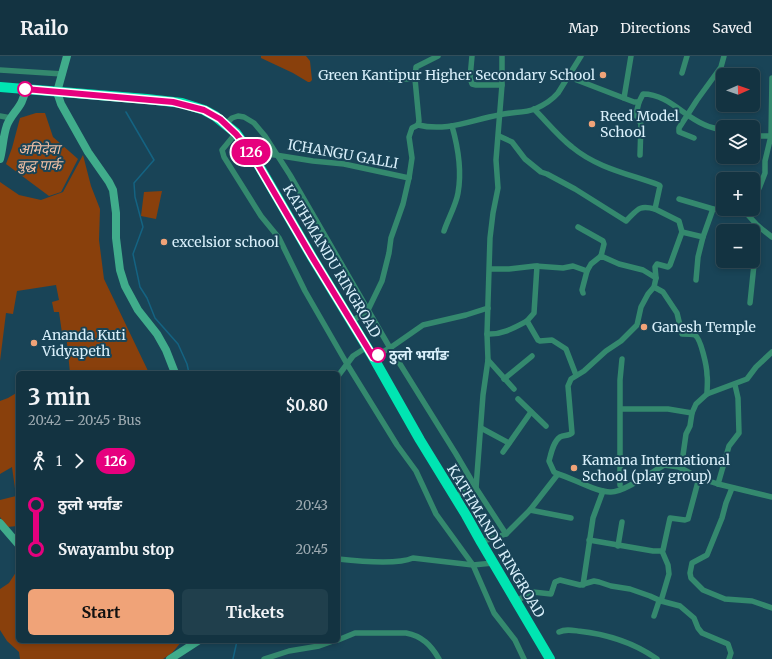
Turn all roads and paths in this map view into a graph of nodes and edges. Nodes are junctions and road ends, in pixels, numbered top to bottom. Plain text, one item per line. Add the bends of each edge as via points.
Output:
1 (67, 56) edge
2 (438, 56) edge
3 (472, 56) edge
4 (502, 56) edge
5 (581, 56) edge
6 (632, 56) edge
7 (687, 56) edge
8 (724, 56) edge
9 (0, 70) edge
10 (682, 73) dead end
11 (63, 74) junction
12 (569, 77) junction
13 (414, 78) junction
14 (772, 78) edge
15 (386, 79) dead end
16 (502, 84) junction
17 (0, 87) edge
18 (25, 89) junction
19 (57, 92) junction
20 (624, 98) junction
21 (639, 102) junction
22 (534, 109) junction
23 (687, 114) junction
24 (772, 114) edge
25 (499, 115) junction
26 (0, 116) edge
27 (11, 118) junction
28 (226, 124) junction
29 (418, 125) junction
30 (452, 126) junction
31 (716, 128) edge
32 (236, 134) junction
33 (499, 136) junction
34 (760, 136) edge
35 (770, 136) junction
36 (694, 138) dead end
37 (250, 151) junction
38 (640, 155) dead end
39 (277, 156) junction
40 (0, 159) edge
41 (409, 178) junction
42 (760, 186) edge
43 (679, 199) dead end
44 (655, 209) junction
45 (713, 209) junction
46 (716, 209) edge
47 (578, 227) dead end
48 (760, 228) edge
49 (444, 231) dead end
50 (682, 232) junction
51 (703, 237) junction
52 (772, 237) edge
53 (601, 256) junction
54 (538, 266) junction
55 (754, 268) edge
56 (490, 269) junction
57 (587, 270) junction
58 (656, 278) junction
59 (696, 280) dead end
60 (654, 287) junction
61 (583, 293) dead end
62 (750, 303) dead end
63 (488, 308) junction
64 (368, 310) junction
65 (527, 321) junction
66 (351, 322) junction
67 (487, 334) junction
68 (367, 347) junction
69 (390, 348) junction
70 (772, 352) edge
71 (532, 356) dead end
72 (373, 357) junction
73 (622, 359) dead end
74 (488, 360) junction
75 (346, 364) junction
76 (174, 371) edge
77 (340, 373) edge
78 (576, 375) junction
79 (504, 379) junction
80 (734, 385) junction
81 (514, 389) dead end
82 (707, 394) junction
83 (518, 399) dead end
84 (621, 409) junction
85 (531, 412) junction
86 (692, 413) junction
87 (546, 426) dead end
88 (481, 428) junction
89 (509, 443) junction
90 (503, 452) dead end
91 (679, 467) junction
92 (558, 474) junction
93 (699, 478) junction
94 (718, 484) junction
95 (620, 485) dead end
96 (476, 488) junction
97 (732, 488) junction
98 (603, 491) junction
99 (771, 495) edge
100 (455, 496) junction
101 (530, 510) junction
102 (571, 518) dead end
103 (0, 522) edge
104 (622, 522) dead end
105 (506, 534) junction
106 (589, 540) junction
107 (16, 542) edge
108 (481, 542) junction
109 (618, 546) junction
110 (662, 551) junction
111 (340, 559) edge
112 (493, 563) junction
113 (473, 565) junction
114 (583, 584) junction
115 (516, 601) junction
116 (660, 601) junction
117 (772, 608) edge
118 (654, 616) dead end
119 (560, 632) dead end
120 (340, 639) edge
121 (195, 643) edge
122 (327, 643) edge
123 (170, 659) edge
124 (264, 659) edge
125 (438, 659) edge
126 (524, 659) edge
127 (550, 659) edge
128 (657, 659) edge
129 (729, 659) edge

1 - 11 main road
2 - 13 street via 416,67
3 - 16 street via 472,84
4 - 16 street
5 - 12 street
6 - 20 street
7 - 10 street
8 - 23 street via 721,67
9 - 11 street
11 - 19 main road
12 - 20 street
12 - 22 street via 554,98
13 - 15 street
13 - 29 street via 420,121
14 - 24 street
16 - 25 street
17 - 18 highway, KATHMANDU RINGROAD
18 - 19 highway, KATHMANDU RINGROAD
18 - 27 main road via 23,103
19 - 28 highway, KATHMANDU RINGROAD via 182,103 204,110
19 - 76 main road via 71,123 113,190 116,201 117,251 125,286 138,310 157,334
20 - 21 street
21 - 23 street via 643,94 646,94 665,99
21 - 38 street via 637,117 641,124
22 - 25 street
22 - 44 street via 572,147 589,158 630,176 660,184
23 - 31 street via 705,125
23 - 36 street via 679,132
24 - 35 street
25 - 30 street
25 - 33 street
26 - 27 street
27 - 40 main road via 4,135
28 - 32 highway, KATHMANDU RINGROAD
28 - 39 street via 238,116 250,120 265,136
29 - 30 street via 431,128
29 - 41 street via 412,128 409,137 412,158
30 - 49 street via 460,172 458,194
32 - 37 highway, KATHMANDU RINGROAD
32 - 75 street via 222,150 224,157 261,216 279,238
33 - 44 street via 512,142 525,159 541,172 575,189 626,221 644,206
33 - 56 street via 496,160 498,188 492,225
34 - 35 street
35 - 42 street via 765,173
37 - 39 street, ICHANGU GALLI
37 - 66 highway, KATHMANDU RINGROAD
39 - 41 street, ICHANGU GALLI via 344,164
39 - 64 street
41 - 64 street, ICHANGU GALLI via 391,238 382,281
43 - 45 street
44 - 50 street via 679,221
45 - 46 street
45 - 51 street
47 - 53 street via 603,241
48 - 52 street
50 - 51 street
50 - 58 street via 670,265 668,267 657,264 655,267
51 - 59 street
53 - 57 street
53 - 58 street via 643,270
54 - 56 street
54 - 57 street via 573,266
54 - 65 street via 534,313
55 - 62 street
56 - 63 street
57 - 61 street
58 - 60 street
60 - 78 street via 641,307 637,325 621,341
60 - 82 street via 663,292 677,313 682,334 696,336 701,346 708,375
63 - 67 street
63 - 69 street via 423,324
64 - 66 street
64 - 69 street
65 - 67 street via 504,332
65 - 78 street via 538,340 552,340 566,349
66 - 68 highway, KATHMANDU RINGROAD
67 - 74 street
68 - 72 highway, KATHMANDU RINGROAD
68 - 75 street
69 - 72 street
69 - 96 street
70 - 80 street via 747,379
71 - 79 street
72 - 100 highway, KATHMANDU RINGROAD
73 - 84 street
74 - 79 street
74 - 88 street
75 - 77 street
75 - 113 street via 416,471 436,514
78 - 92 street via 568,386 572,433 560,437 554,445 549,461 554,472
79 - 81 street
80 - 82 street
80 - 94 street via 738,398 739,433 730,446
82 - 86 street via 696,404
83 - 85 street
84 - 86 street via 668,409
84 - 95 street
85 - 87 street
85 - 89 street
86 - 91 street
88 - 89 street
88 - 96 street
89 - 90 street
91 - 93 street
91 - 98 street via 664,465 619,490
92 - 98 street
92 - 101 street
93 - 94 street
93 - 110 street via 688,518 670,518
94 - 97 street
96 - 100 street
96 - 105 street
97 - 99 street
97 - 117 street via 706,555 692,563 691,578 703,590 725,599 752,601
98 - 106 street via 593,518
100 - 108 highway, KATHMANDU RINGROAD
101 - 102 street
101 - 105 street
103 - 107 main road
104 - 109 street
105 - 108 street
106 - 109 street
106 - 114 street
108 - 112 highway, KATHMANDU RINGROAD
109 - 110 street via 653,552
110 - 116 street via 669,574
111 - 113 street via 398,561 413,558
112 - 113 street
112 - 115 highway, KATHMANDU RINGROAD
113 - 126 street via 494,613 515,640
114 - 115 street via 558,580 551,594 533,592
114 - 116 street via 594,581 623,587
115 - 127 highway, KATHMANDU RINGROAD
116 - 118 street
116 - 129 street via 680,606 694,618 702,633 728,644 731,652
119 - 128 street via 565,629 597,633 622,640
120 - 125 street via 355,633 413,634 427,642
121 - 123 main road
122 - 124 street via 289,650

